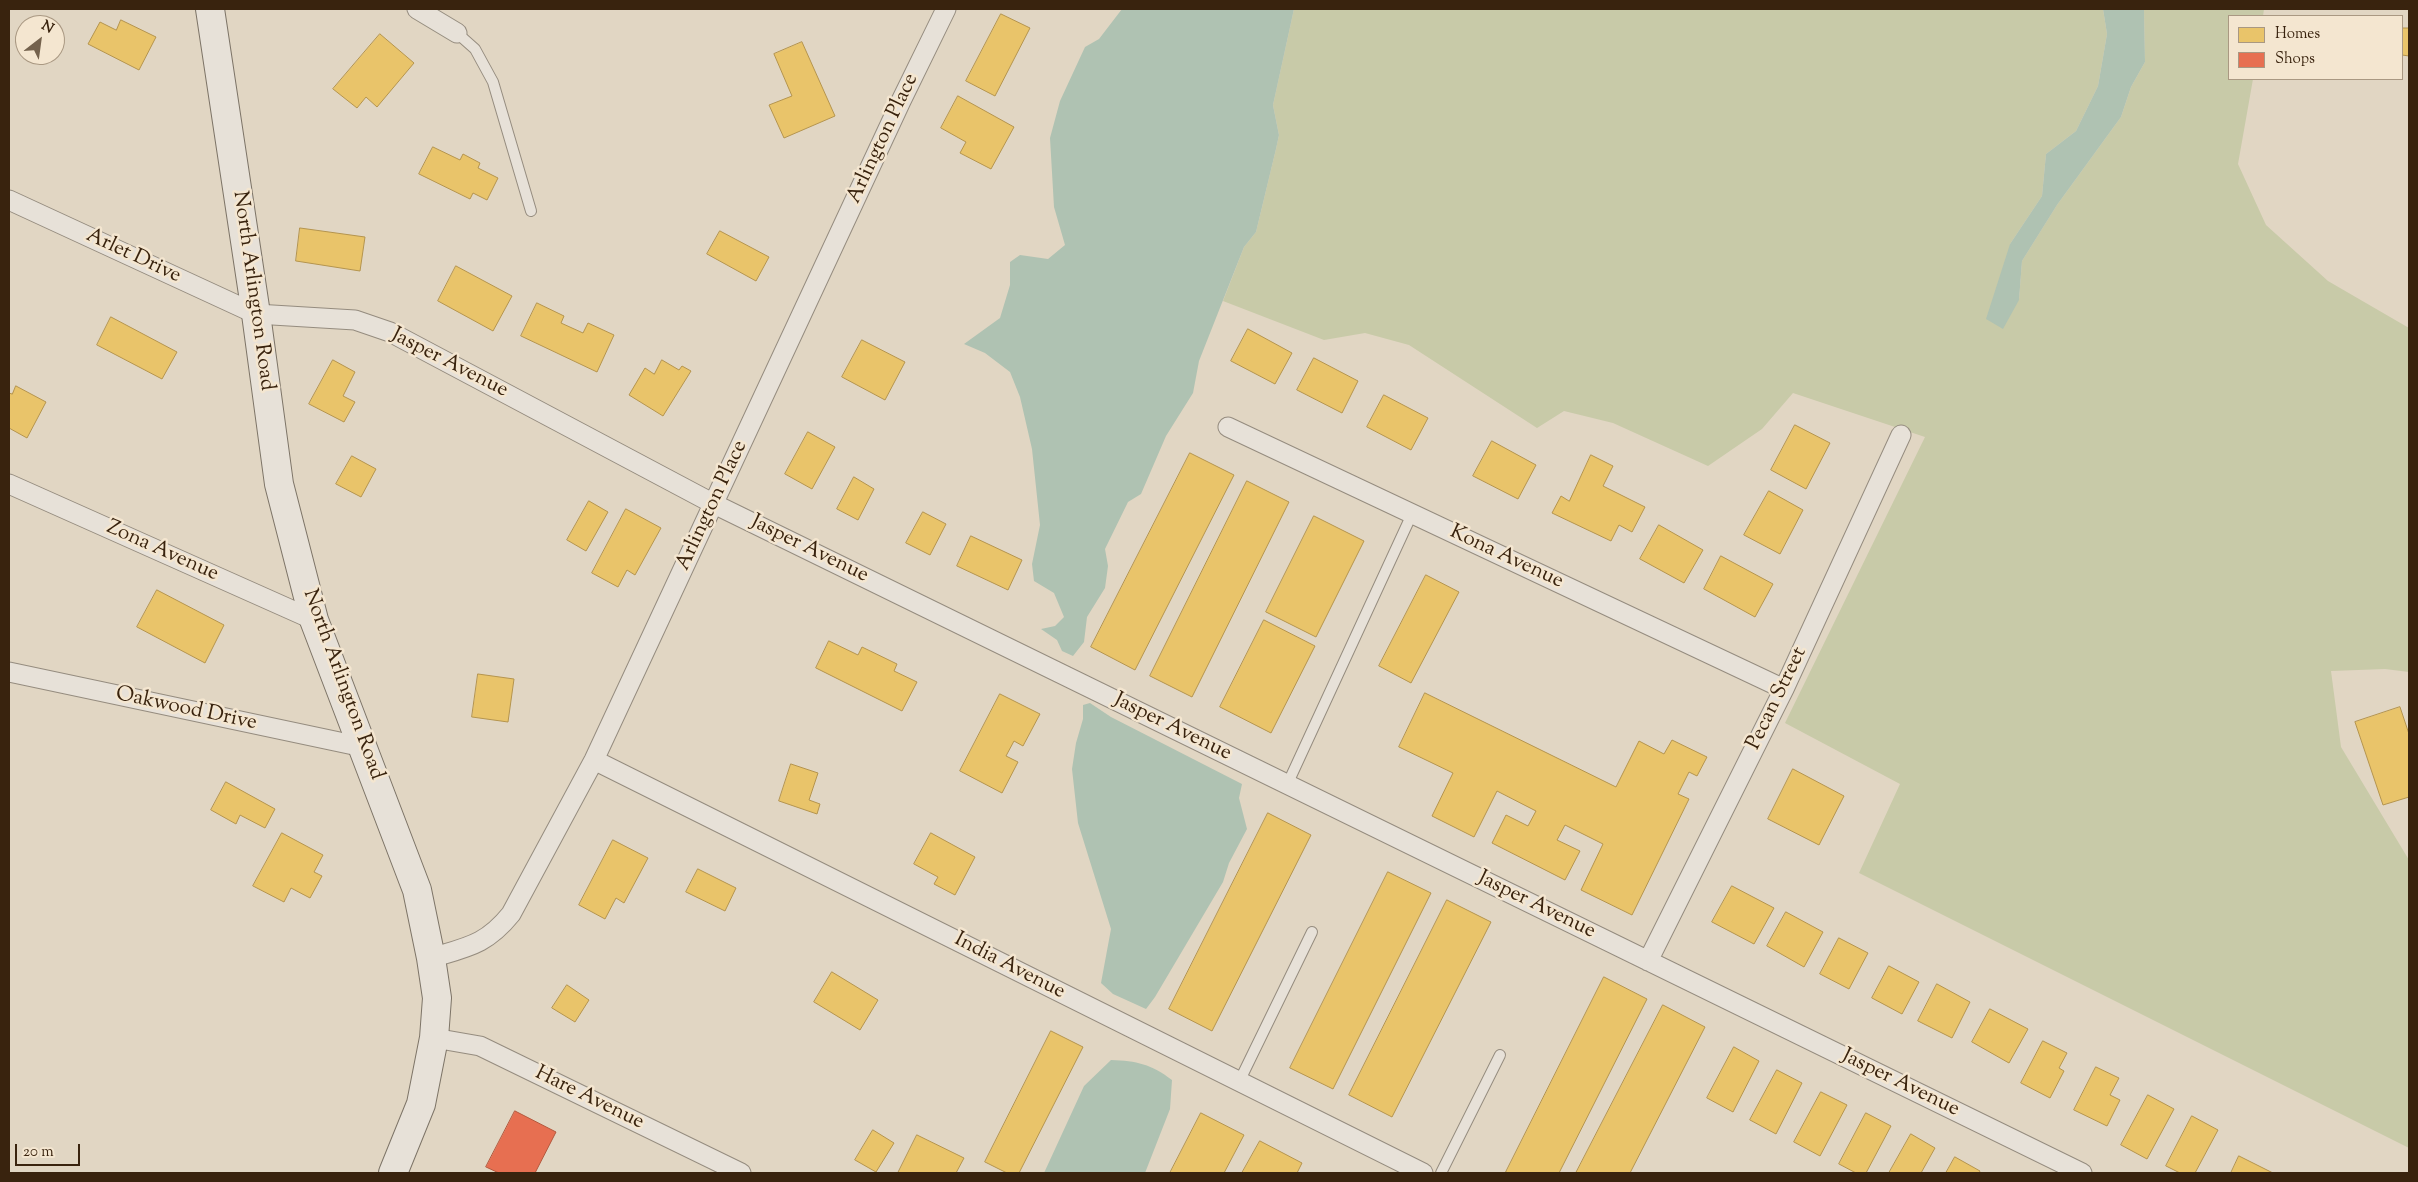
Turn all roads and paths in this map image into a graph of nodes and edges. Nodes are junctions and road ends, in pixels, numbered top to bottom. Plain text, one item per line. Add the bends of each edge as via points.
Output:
1 (210, 9) edge
2 (417, 9) edge
3 (946, 9) edge
4 (457, 33) joint
5 (9, 200) edge
6 (531, 211) dead end
7 (256, 314) junction
8 (1228, 427) dead end
9 (1901, 435) dead end
10 (9, 484) edge
11 (714, 504) junction
12 (1412, 514) junction
13 (314, 620) junction
14 (9, 672) edge
15 (1784, 689) junction
16 (363, 747) junction
17 (594, 760) junction
18 (1287, 785) junction
19 (1312, 932) dead end
20 (431, 958) junction
21 (1648, 961) junction
22 (434, 1038) junction
23 (1500, 1055) dead end
24 (1239, 1082) junction
25 (393, 1173) edge
26 (740, 1173) edge
27 (1423, 1173) edge
28 (1441, 1173) edge
29 (2082, 1173) edge

1 - 7 main road, North Arlington Road
2 - 4 street
3 - 11 street, Arlington Place
4 - 6 lane via 475,49 492,82
5 - 7 street, Arlet Drive
7 - 11 street, Jasper Avenue via 355,320 390,332
7 - 13 main road, North Arlington Road via 279,484
8 - 12 street, Kona Avenue
9 - 15 street, Pecan Street
10 - 13 street, Zona Avenue
11 - 17 street, Arlington Place
11 - 18 street, Jasper Avenue
12 - 15 street, Kona Avenue
12 - 18 lane
13 - 16 main road, North Arlington Road
14 - 16 street, Oakwood Drive
15 - 21 street, Pecan Street
16 - 20 main road, North Arlington Road via 417,890
17 - 20 street, Arlington Place via 511,914 499,929 483,942
17 - 24 street, India Avenue
18 - 21 street, Jasper Avenue
19 - 24 lane
20 - 22 main road, North Arlington Road via 437,998
21 - 29 street, Jasper Avenue
22 - 25 main road, North Arlington Road via 421,1104
22 - 26 street, Hare Avenue via 480,1046
23 - 28 lane
24 - 27 street, India Avenue

